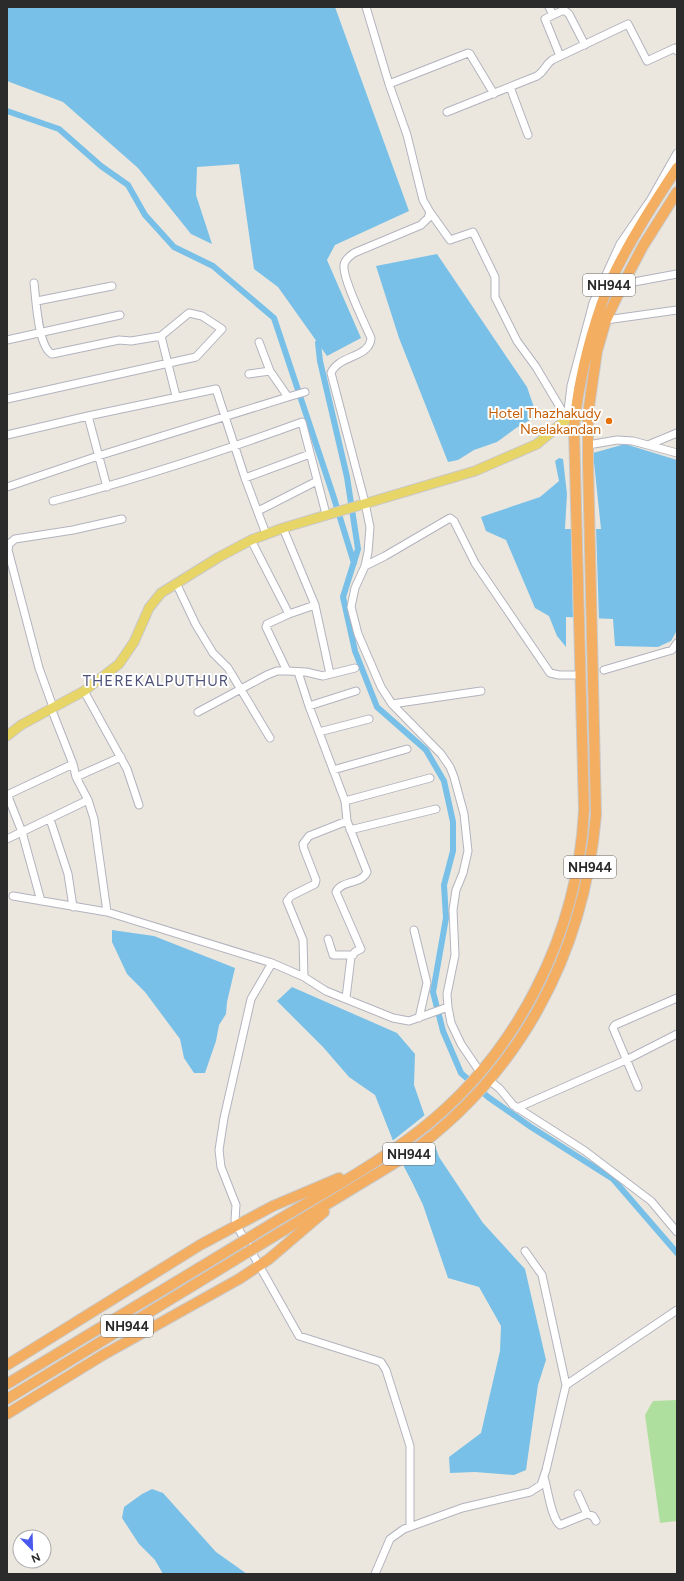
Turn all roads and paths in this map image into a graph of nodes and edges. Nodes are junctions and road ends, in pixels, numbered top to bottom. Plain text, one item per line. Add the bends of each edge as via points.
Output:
1 (366, 7) edge
2 (550, 7) edge
3 (553, 15) junction
4 (585, 46) junction
5 (677, 51) edge
6 (560, 56) junction
7 (388, 84) junction
8 (510, 87) junction
9 (494, 94) junction
10 (447, 112) dead end
11 (528, 135) dead end
12 (677, 153) edge
13 (677, 168) edge
14 (677, 192) edge
15 (430, 212) junction
16 (677, 274) edge
17 (34, 283) dead end
18 (623, 284) junction
19 (112, 286) dead end
20 (37, 301) junction
21 (677, 310) edge
22 (120, 315) dead end
23 (606, 320) junction
24 (40, 333) junction
25 (161, 336) junction
26 (7, 340) edge
27 (259, 342) dead end
28 (169, 364) junction
29 (270, 371) junction
30 (249, 374) dead end
31 (305, 392) dead end
32 (176, 396) junction
33 (288, 397) junction
34 (7, 399) edge
35 (588, 414) junction
36 (88, 416) junction
37 (225, 416) junction
38 (571, 417) junction
39 (677, 433) edge
40 (7, 435) edge
41 (588, 445) junction
42 (648, 445) junction
43 (235, 446) junction
44 (677, 453) edge
45 (310, 454) junction
46 (98, 456) junction
47 (245, 478) junction
48 (317, 481) junction
49 (7, 487) edge
50 (107, 487) junction
51 (53, 502) dead end
52 (362, 504) junction
53 (258, 511) junction
54 (329, 513) junction
55 (122, 519) dead end
56 (283, 528) junction
57 (266, 534) junction
58 (251, 540) junction
59 (8, 544) edge
60 (365, 566) junction
61 (176, 583) junction
62 (314, 605) junction
63 (289, 614) junction
64 (677, 643) edge
65 (355, 668) dead end
66 (604, 670) dead end
67 (288, 671) junction
68 (298, 672) junction
69 (330, 674) junction
70 (581, 675) junction
71 (240, 688) junction
72 (84, 690) junction
73 (356, 691) dead end
74 (481, 691) dead end
75 (392, 704) junction
76 (309, 706) junction
77 (52, 708) junction
78 (198, 712) dead end
79 (370, 719) dead end
80 (319, 732) junction
81 (7, 736) edge
82 (270, 738) dead end
83 (407, 749) dead end
84 (121, 757) junction
85 (73, 764) junction
86 (334, 770) junction
87 (76, 777) junction
88 (430, 778) dead end
89 (7, 794) edge
90 (88, 800) junction
91 (345, 801) junction
92 (139, 805) dead end
93 (436, 809) dead end
94 (50, 819) junction
95 (347, 821) junction
96 (350, 830) junction
97 (22, 832) junction
98 (7, 839) edge
99 (12, 896) dead end
100 (41, 902) junction
101 (73, 907) junction
102 (107, 912) junction
103 (414, 930) dead end
104 (328, 939) dead end
105 (352, 955) junction
106 (272, 963) junction
107 (304, 977) junction
108 (346, 998) junction
109 (677, 998) edge
110 (444, 1008) junction
111 (419, 1018) junction
112 (677, 1034) edge
113 (626, 1060) junction
114 (478, 1074) junction
115 (487, 1082) junction
116 (638, 1087) dead end
117 (517, 1108) junction
118 (360, 1170) junction
119 (359, 1185) junction
120 (236, 1224) junction
121 (677, 1232) edge
122 (525, 1251) dead end
123 (259, 1266) junction
124 (677, 1310) edge
125 (7, 1365) edge
126 (7, 1384) edge
127 (566, 1385) junction
128 (7, 1399) edge
129 (7, 1414) edge
130 (544, 1477) junction
131 (578, 1494) dead end
132 (587, 1514) junction
133 (596, 1521) dead end
134 (410, 1527) junction
135 (374, 1574) edge

1 - 7 street
2 - 3 street
3 - 4 street via 564,10 569,14
3 - 6 street via 544,19
4 - 5 street via 628,24 647,61 675,48
4 - 6 street
6 - 8 street via 547,64 538,76
7 - 9 street via 468,53
7 - 15 street via 407,135 423,200
8 - 9 street
8 - 11 street
9 - 10 street
12 - 38 street via 651,199 620,244 593,303 572,386
13 - 38 highway, NH944 via 611,279 597,318
14 - 18 highway, NH944
15 - 38 street via 450,240 473,232 495,277 495,297 517,341
15 - 52 street via 421,225 354,253 344,264 347,282 371,338 367,349 340,363 333,368 332,373
16 - 18 street
17 - 20 street
18 - 23 highway, NH944
19 - 20 street
20 - 24 street
21 - 23 street
22 - 24 street
23 - 35 highway, NH944 via 596,351
24 - 25 street via 46,350 52,354 119,340 131,341
24 - 26 street
25 - 28 street
25 - 28 street via 189,313 202,316 222,329 196,357
27 - 29 street
28 - 32 street
28 - 34 street
29 - 30 street
29 - 33 street
31 - 33 street
32 - 36 street
32 - 37 street via 216,389
33 - 37 street
35 - 38 main road
35 - 41 highway, NH944 / NH944
36 - 40 street
36 - 46 street
37 - 43 street
37 - 46 street
38 - 52 main road via 537,444 475,471
38 - 70 highway, NH944 / NH944 via 574,427
39 - 42 street
41 - 42 street via 617,440
41 - 115 highway, NH944 / NH944 via 596,801 588,875 568,948 551,986 525,1031
42 - 44 street
43 - 45 street via 302,422
43 - 47 street
43 - 50 street
45 - 47 street
45 - 48 street
46 - 49 street
46 - 50 street
47 - 53 street
48 - 53 street
48 - 54 street
50 - 51 street
52 - 54 main road
52 - 60 street via 370,527
53 - 57 street
54 - 56 main road
55 - 59 street via 15,539
56 - 57 main road
56 - 62 street
57 - 58 main road
58 - 61 main road
58 - 63 street
59 - 77 street via 39,668
60 - 70 street via 450,518 454,521 474,563 550,673
60 - 75 street via 355,588 351,607 358,634 381,687
61 - 71 street via 213,653 228,668
61 - 72 main road via 161,593 149,608 134,642 119,664
62 - 63 street
62 - 69 street
63 - 67 street via 267,624 266,627
64 - 66 street via 672,650
65 - 69 street
67 - 68 street
67 - 71 street via 277,671
68 - 69 street
68 - 76 street
70 - 114 highway, NH944 / NH944 via 584,816 571,897 558,941 539,983 514,1027
71 - 78 street
71 - 82 street
72 - 77 main road
72 - 84 street
73 - 76 street
74 - 75 street
75 - 110 street via 450,766 464,814 468,851 456,890 453,910 456,955
76 - 80 street
77 - 81 main road
77 - 85 street
79 - 80 street
80 - 86 street
83 - 86 street
84 - 87 street
84 - 92 street
85 - 87 street
85 - 89 street
86 - 91 street
87 - 90 street
88 - 91 street
89 - 97 street
90 - 94 street
90 - 102 street via 94,818
91 - 95 street
93 - 96 street
94 - 97 street
94 - 101 street via 68,874
95 - 96 street
95 - 107 street via 309,836 305,841 304,849 316,880 315,884 291,896 287,901 302,940
96 - 105 street via 367,872 362,879 341,886 336,892 360,947 360,950
97 - 98 street
97 - 100 street
99 - 100 street
100 - 101 street
101 - 102 street
102 - 106 street
103 - 111 street via 427,983
104 - 105 street via 333,955
105 - 108 street
106 - 107 street
106 - 120 street via 251,999 219,1150 221,1167 236,1205
107 - 108 street via 326,991
108 - 111 street via 393,1018 409,1021
109 - 113 street via 615,1025 613,1028
110 - 111 street
110 - 114 street
112 - 113 street
113 - 116 street
113 - 117 street
114 - 118 highway, NH944 / NH944 via 430,1122
115 - 117 street via 500,1089
115 - 119 highway, NH944 / NH944 via 437,1132 407,1155
117 - 121 street via 585,1151 651,1202
118 - 120 highway via 320,1185
118 - 126 highway, NH944 / NH944
119 - 123 highway
119 - 128 highway, NH944 / NH944
120 - 123 street
120 - 125 highway
122 - 127 street via 542,1275
123 - 129 highway via 239,1280 103,1355
123 - 134 street via 299,1336 382,1362 410,1446
124 - 127 street
127 - 130 street
130 - 132 street via 556,1522 560,1525
130 - 134 street via 541,1484 530,1492 462,1508
131 - 132 street
132 - 133 street via 593,1516
134 - 135 street via 390,1539

